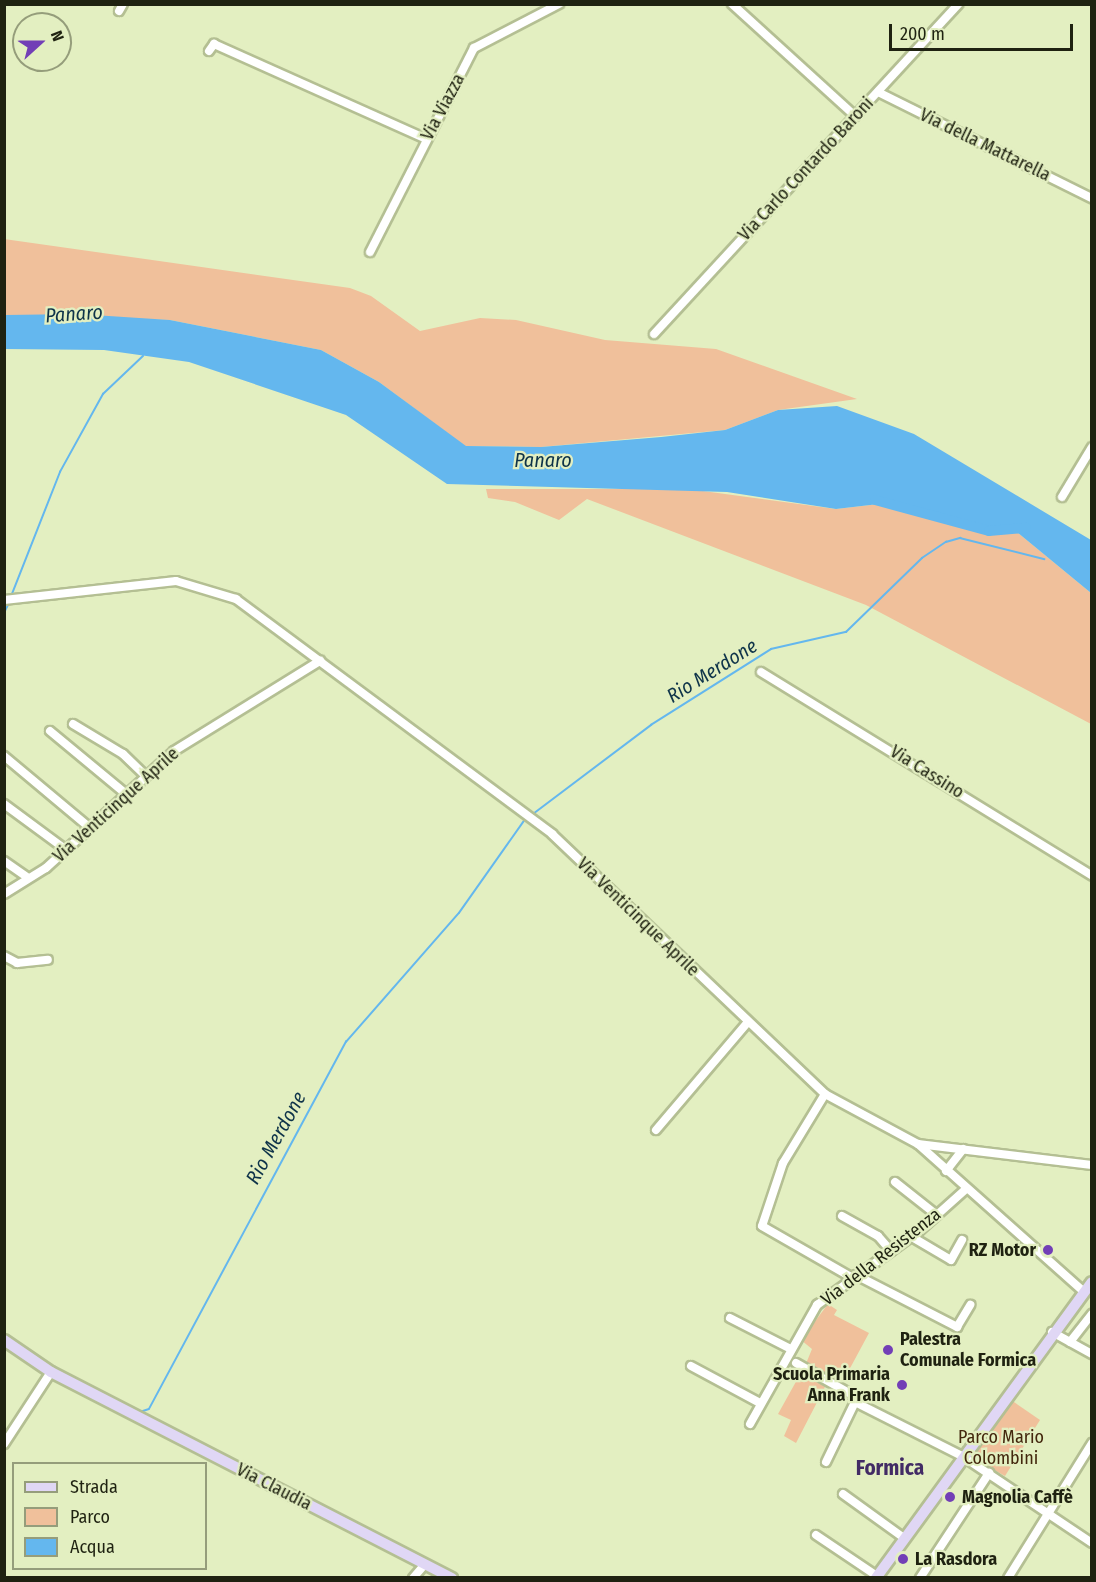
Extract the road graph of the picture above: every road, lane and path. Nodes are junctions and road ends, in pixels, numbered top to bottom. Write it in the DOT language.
graph roads {
  1 [pos="560,4"];
  2 [pos="732,4"];
  3 [pos="959,4"];
  4 [pos="209,51"];
  5 [pos="878,92"];
  6 [pos="855,116"];
  7 [pos="426,139"];
  8 [pos="1092,198"];
  9 [pos="370,252"];
  10 [pos="654,334"];
  11 [pos="1092,447"];
  12 [pos="1062,497"];
  13 [pos="4,600"];
  14 [pos="320,661"];
  15 [pos="761,672"];
  16 [pos="73,724"];
  17 [pos="50,731"];
  18 [pos="4,756"];
  19 [pos="145,776"];
  20 [pos="124,793"];
  21 [pos="4,804"];
  22 [pos="90,828"];
  23 [pos="65,849"];
  24 [pos="4,861"];
  25 [pos="1092,876"];
  26 [pos="27,877"];
  27 [pos="4,894"];
  28 [pos="4,956"];
  29 [pos="48,960"];
  30 [pos="748,1022"];
  31 [pos="825,1094"];
  32 [pos="656,1130"];
  33 [pos="918,1144"];
  34 [pos="963,1149"];
  35 [pos="1092,1166"];
  36 [pos="946,1171"];
  37 [pos="895,1182"];
  38 [pos="966,1189"];
  39 [pos="937,1215"];
  40 [pos="842,1216"];
  41 [pos="912,1237"];
  42 [pos="962,1240"];
  43 [pos="891,1251"];
  44 [pos="854,1276"];
  45 [pos="1089,1287"];
  46 [pos="970,1305"];
  47 [pos="1092,1314"];
  48 [pos="730,1318"];
  49 [pos="1052,1332"];
  50 [pos="4,1340"];
  51 [pos="1070,1342"];
  52 [pos="789,1348"];
  53 [pos="1092,1354"];
  54 [pos="796,1363"];
  55 [pos="691,1366"];
  56 [pos="51,1372"];
  57 [pos="855,1402"];
  58 [pos="760,1403"];
  59 [pos="750,1424"];
  60 [pos="1092,1443"];
  61 [pos="4,1444"];
  62 [pos="962,1456"];
  63 [pos="826,1462"];
  64 [pos="989,1473"];
  65 [pos="843,1494"];
  66 [pos="1048,1515"];
  67 [pos="816,1535"];
  68 [pos="904,1538"];
  69 [pos="1092,1543"];
  70 [pos="425,1564"];
  71 [pos="877,1577"];
  72 [pos="413,1578"];
  73 [pos="452,1578"];
  74 [pos="920,1578"];
  75 [pos="1008,1578"];
  1 -- 7 [label="street, Via Viazza"];
  2 -- 6 [label="street"];
  3 -- 5 [label="street, Via Carlo Contardo Baroni"];
  4 -- 7 [label="street"];
  5 -- 6 [label="street, Via Carlo Contardo Baroni"];
  5 -- 8 [label="street, Via della Mattarella"];
  6 -- 10 [label="street, Via Carlo Contardo Baroni"];
  7 -- 9 [label="street, Via Viazza"];
  11 -- 12 [label="street"];
  13 -- 14 [label="street, Via Venticinque Aprile"];
  14 -- 19 [label="street, Via Venticinque Aprile"];
  14 -- 30 [label="street, Via Venticinque Aprile"];
  15 -- 25 [label="street, Via Cassino"];
  16 -- 19 [label="street"];
  17 -- 20 [label="street"];
  18 -- 22 [label="street"];
  19 -- 20 [label="street, Via Venticinque Aprile"];
  20 -- 22 [label="street, Via Venticinque Aprile"];
  21 -- 23 [label="street"];
  22 -- 23 [label="street, Via Venticinque Aprile"];
  23 -- 26 [label="street, Via Venticinque Aprile"];
  24 -- 26 [label="street"];
  26 -- 27 [label="street, Via Venticinque Aprile"];
  28 -- 29 [label="street"];
  30 -- 31 [label="street, Via Venticinque Aprile"];
  30 -- 32 [label="street"];
  31 -- 33 [label="street, Via Venticinque Aprile"];
  31 -- 44 [label="street"];
  33 -- 34 [label="street, Via Venticinque Aprile"];
  33 -- 36 [label="street"];
  34 -- 35 [label="street, Via Venticinque Aprile"];
  34 -- 36 [label="street"];
  36 -- 38 [label="street"];
  37 -- 39 [label="street"];
  38 -- 39 [label="street, Via della Resistenza"];
  38 -- 45 [label="street"];
  39 -- 41 [label="street, Via della Resistenza"];
  40 -- 43 [label="street"];
  41 -- 42 [label="street"];
  41 -- 43 [label="street, Via della Resistenza"];
  43 -- 44 [label="street, Via della Resistenza"];
  44 -- 46 [label="street"];
  44 -- 52 [label="street, Via della Resistenza"];
  45 -- 49 [label="main road"];
  47 -- 51 [label="street"];
  48 -- 52 [label="street"];
  49 -- 51 [label="street"];
  49 -- 62 [label="main road"];
  50 -- 56 [label="main road, Via Claudia"];
  51 -- 53 [label="street"];
  52 -- 58 [label="street, Via della Resistenza"];
  54 -- 57 [label="street"];
  55 -- 58 [label="street"];
  56 -- 61 [label="street"];
  56 -- 70 [label="main road, Via Claudia"];
  57 -- 62 [label="street"];
  57 -- 63 [label="street"];
  58 -- 59 [label="street, Via della Resistenza"];
  60 -- 66 [label="street"];
  62 -- 64 [label="street"];
  62 -- 68 [label="main road"];
  64 -- 66 [label="street"];
  64 -- 74 [label="street"];
  65 -- 68 [label="street"];
  66 -- 69 [label="street"];
  66 -- 75 [label="street"];
  67 -- 71 [label="street"];
  68 -- 71 [label="main road"];
  70 -- 72 [label="street"];
  70 -- 73 [label="main road, Via Claudia"];
}
